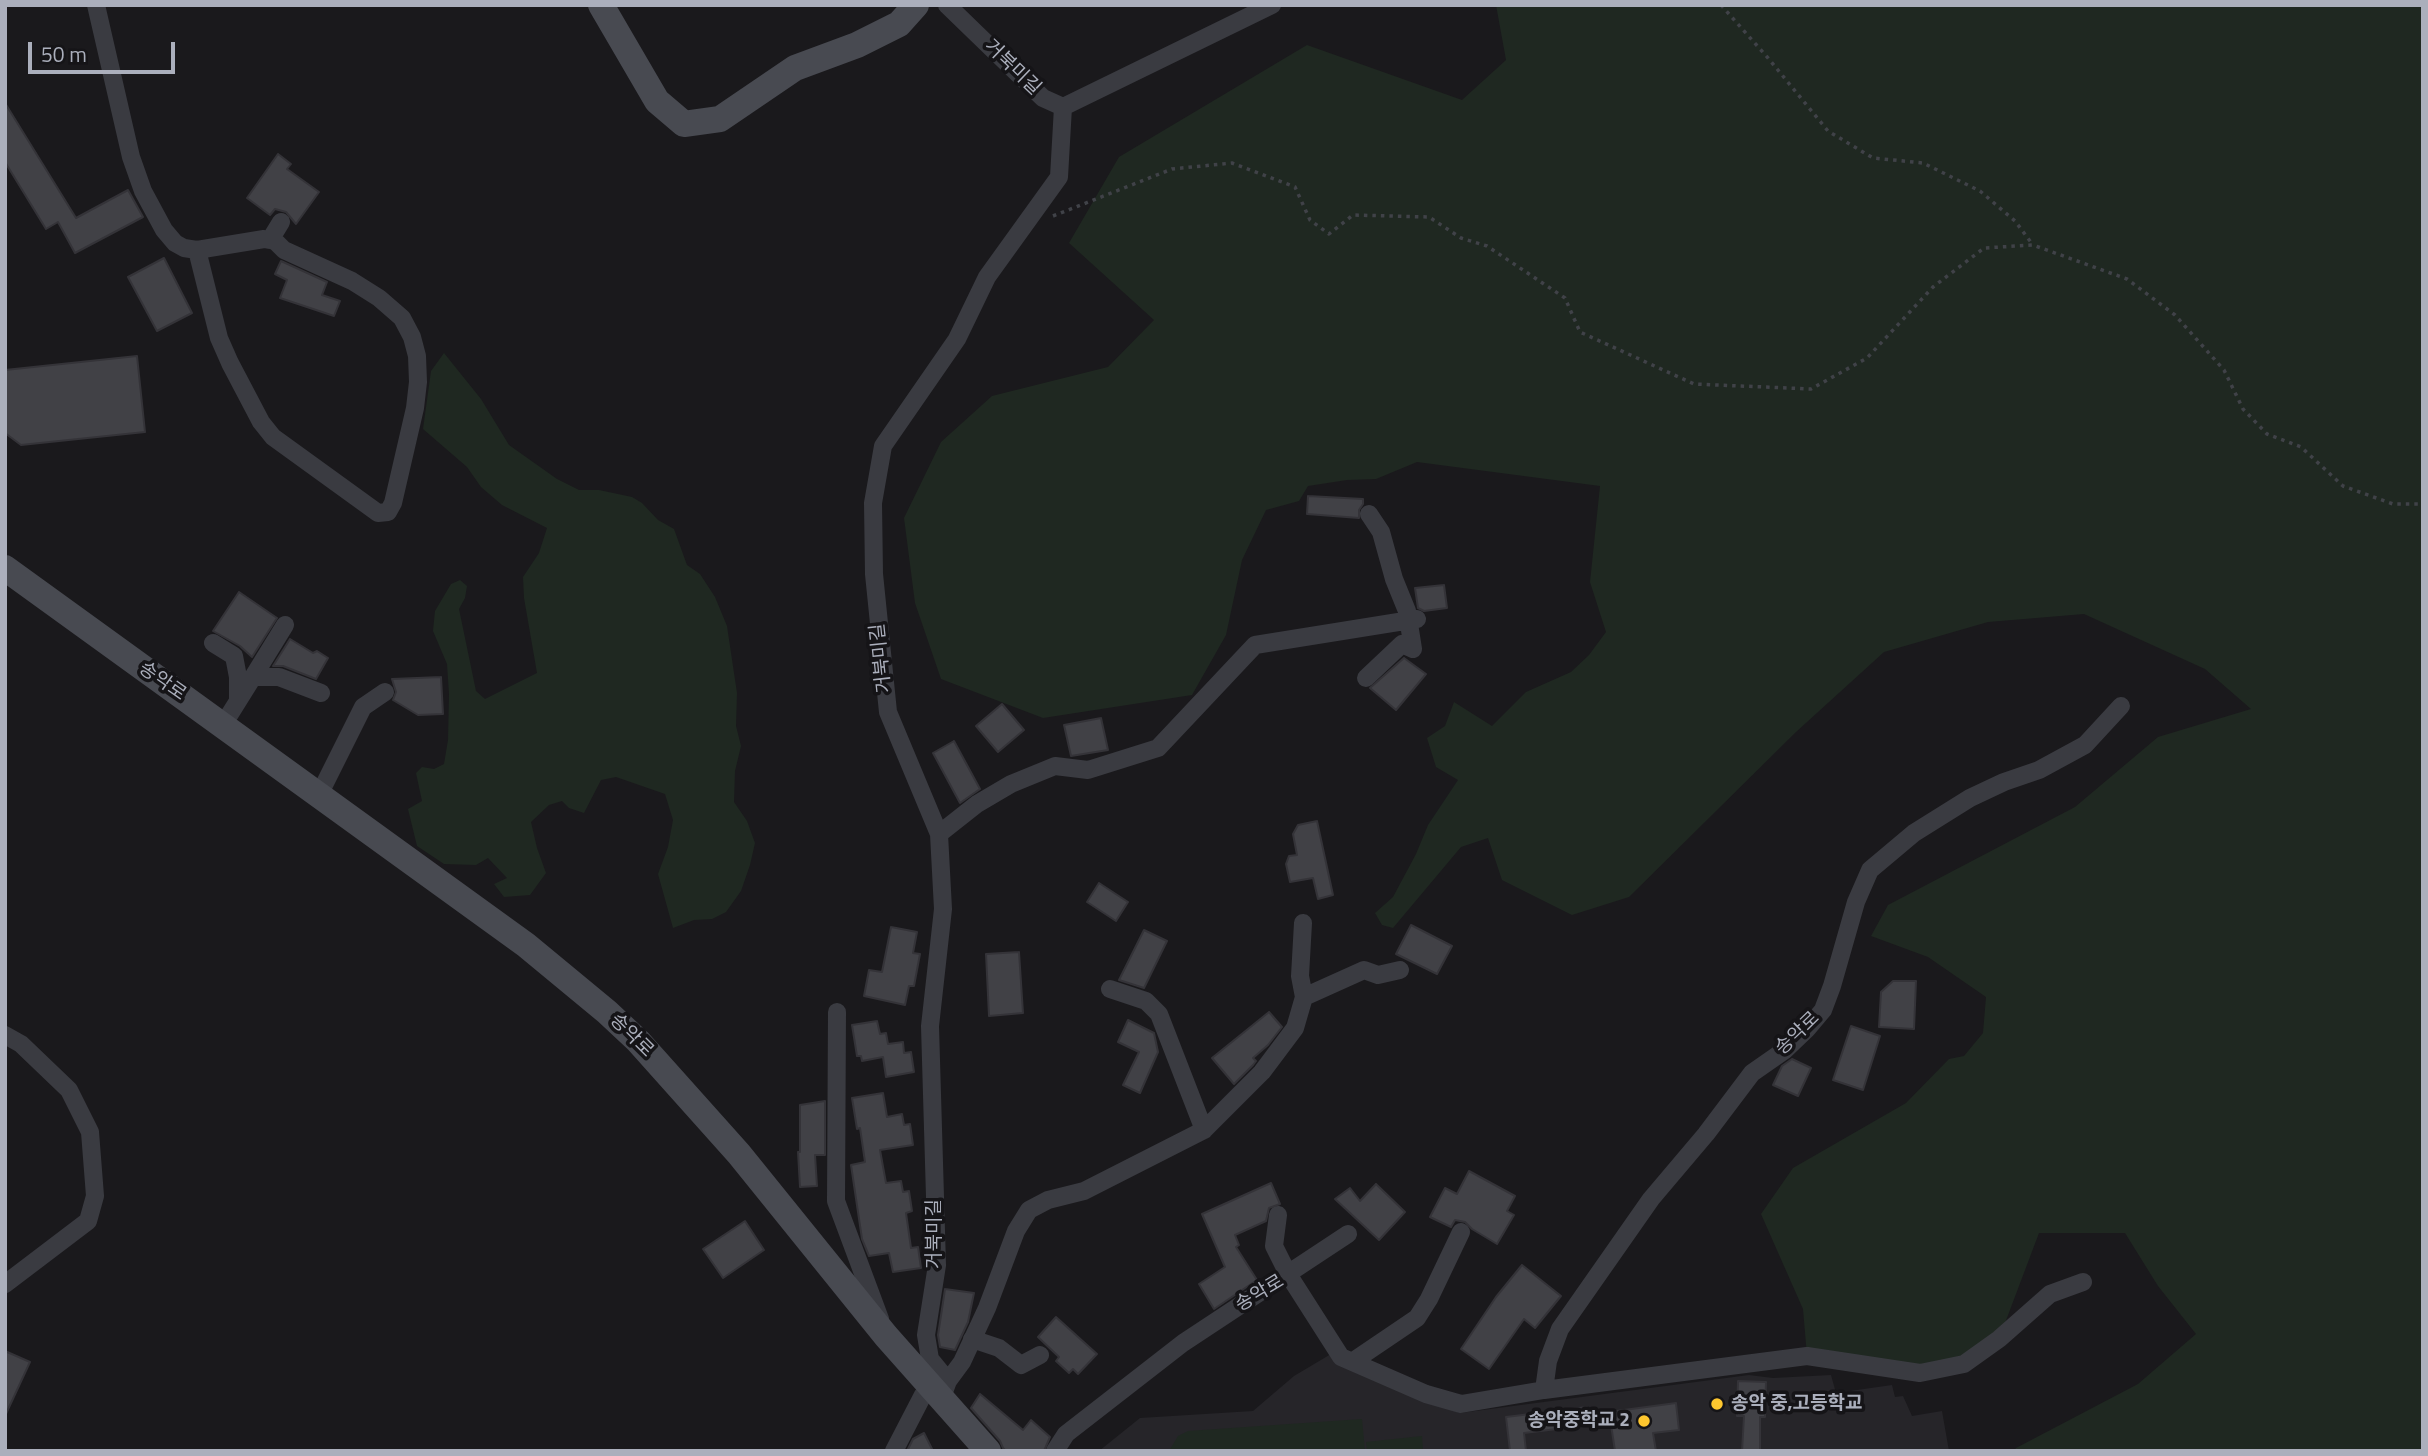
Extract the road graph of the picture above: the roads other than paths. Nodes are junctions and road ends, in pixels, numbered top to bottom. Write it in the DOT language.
graph roads {
  1 [pos="96,5"];
  2 [pos="601,5"];
  3 [pos="916,5"];
  4 [pos="947,5"];
  5 [pos="1272,5"];
  6 [pos="1063,107"];
  7 [pos="281,222"];
  8 [pos="270,240"];
  9 [pos="197,250"];
  10 [pos="1369,514"];
  11 [pos="5,568"];
  12 [pos="5,578"];
  13 [pos="1413,620"];
  14 [pos="285,625"];
  15 [pos="214,643"];
  16 [pos="253,677"];
  17 [pos="1366,678"];
  18 [pos="385,692"];
  19 [pos="321,693"];
  20 [pos="239,700"];
  21 [pos="2121,706"];
  22 [pos="223,725"];
  23 [pos="319,794"];
  24 [pos="939,834"];
  25 [pos="1303,923"];
  26 [pos="1400,970"];
  27 [pos="1110,989"];
  28 [pos="1304,997"];
  29 [pos="837,1012"];
  30 [pos="5,1035"];
  31 [pos="1205,1130"];
  32 [pos="1278,1215"];
  33 [pos="1461,1232"];
  34 [pos="1348,1234"];
  35 [pos="1288,1274"];
  36 [pos="2083,1282"];
  37 [pos="5,1284"];
  38 [pos="886,1336"];
  39 [pos="972,1339"];
  40 [pos="1040,1356"];
  41 [pos="1352,1362"];
  42 [pos="1544,1390"];
  43 [pos="937,1392"];
  44 [pos="894,1451"];
  45 [pos="966,1451"];
  46 [pos="988,1451"];
  47 [pos="1055,1451"];
  1 -- 9 [label="street"];
  2 -- 3 [label="main road"];
  4 -- 6 [label="street, 거북미길"];
  5 -- 6 [label="street"];
  6 -- 24 [label="street, 거북미길"];
  7 -- 8 [label="street"];
  8 -- 9 [label="street"];
  8 -- 9 [label="street"];
  10 -- 13 [label="street"];
  11 -- 22 [label="main road, 송악로"];
  12 -- 43 [label="main road"];
  13 -- 17 [label="street"];
  13 -- 24 [label="street"];
  14 -- 16 [label="street"];
  15 -- 20 [label="street"];
  16 -- 19 [label="street"];
  16 -- 20 [label="street"];
  18 -- 23 [label="street"];
  20 -- 22 [label="street"];
  21 -- 42 [label="street, 송악로"];
  22 -- 23 [label="main road, 송악로"];
  23 -- 38 [label="main road, 송악로"];
  24 -- 43 [label="street, 거북미길"];
  25 -- 28 [label="street"];
  26 -- 28 [label="street"];
  27 -- 31 [label="street"];
  28 -- 31 [label="street"];
  29 -- 38 [label="street, 송악로"];
  30 -- 37 [label="street"];
  31 -- 39 [label="street"];
  32 -- 35 [label="street"];
  33 -- 41 [label="street"];
  34 -- 35 [label="street"];
  35 -- 41 [label="street, 송악로"];
  35 -- 47 [label="street, 송악로"];
  36 -- 42 [label="street, 송악로"];
  38 -- 43 [label="main road, 송악로"];
  39 -- 40 [label="street"];
  39 -- 43 [label="street"];
  41 -- 42 [label="street, 송악로"];
  43 -- 44 [label="street"];
  43 -- 45 [label="main road"];
  43 -- 46 [label="main road, 송악로"];
}
